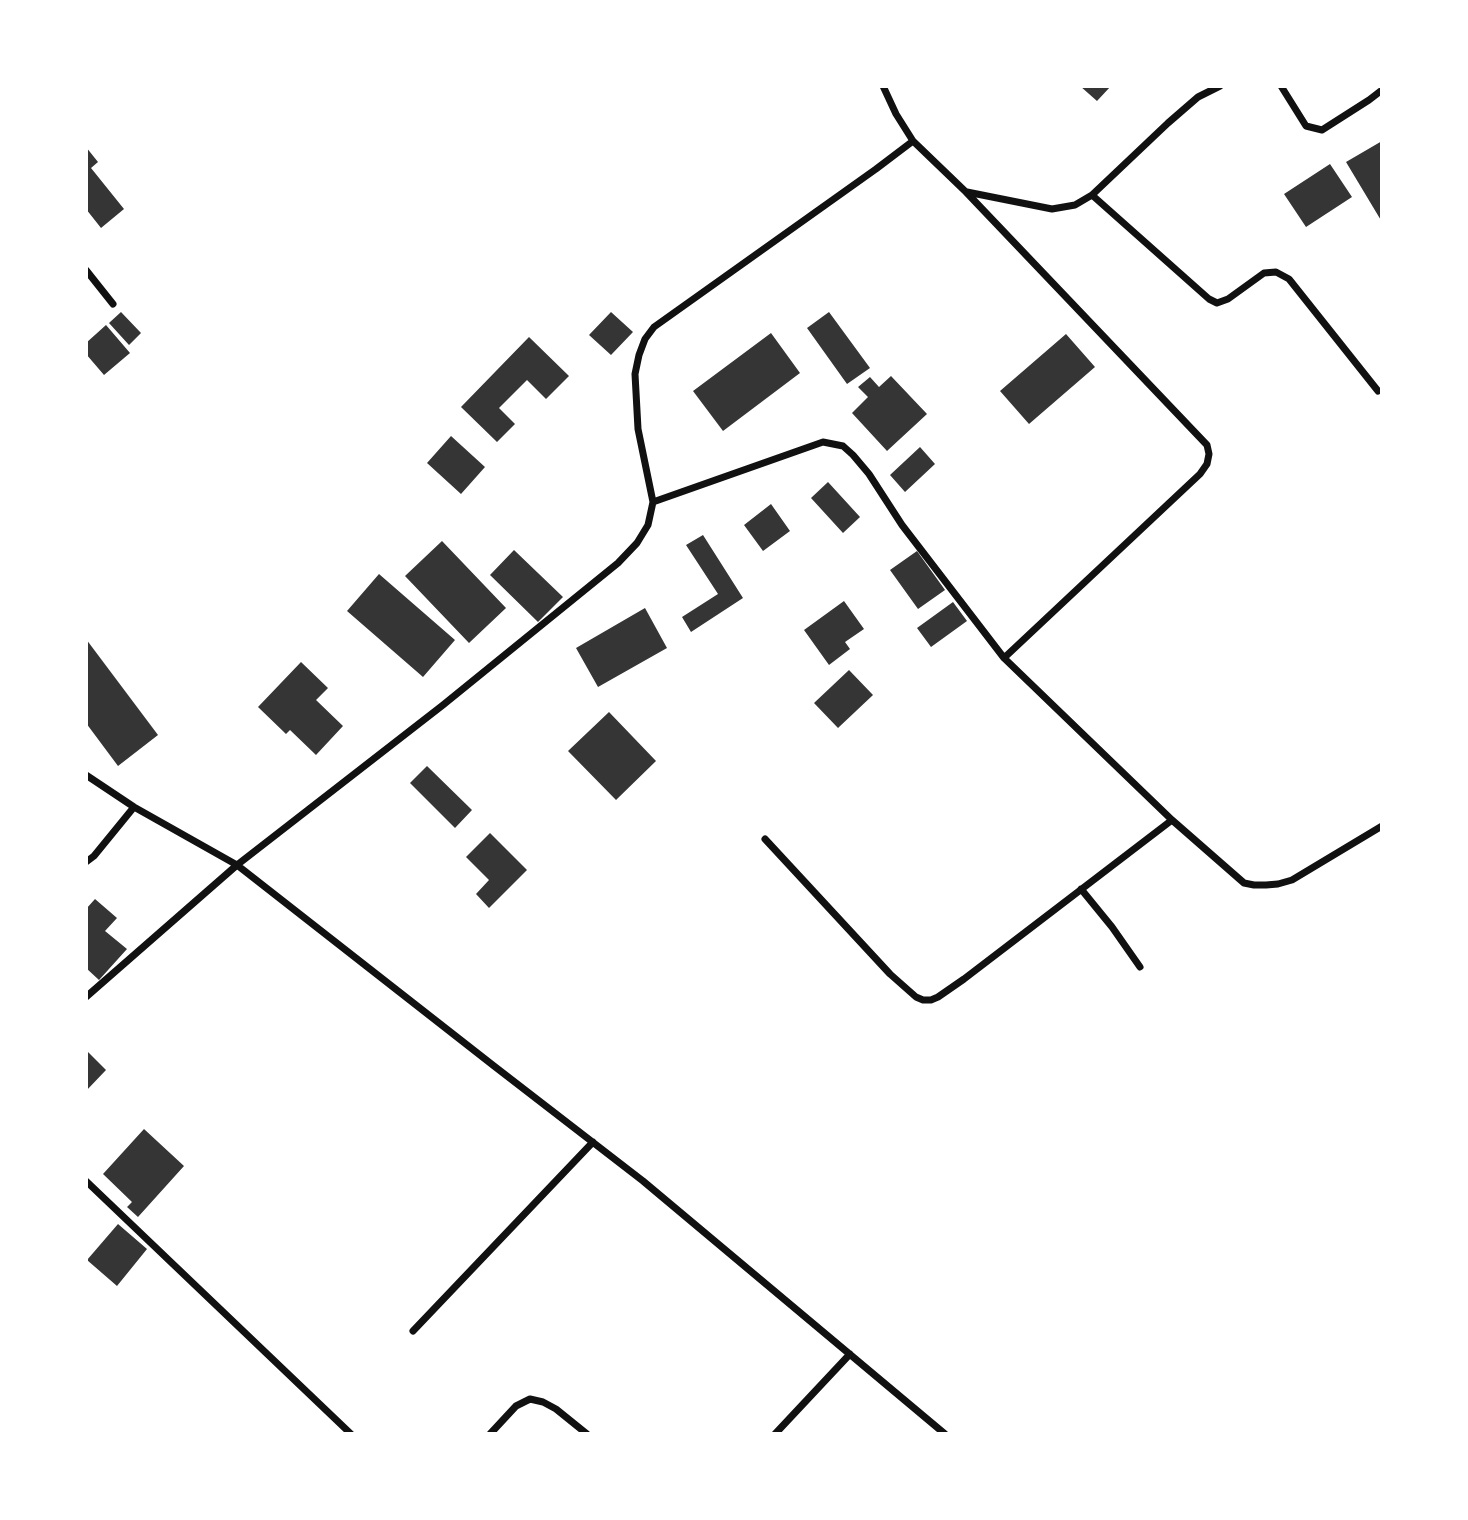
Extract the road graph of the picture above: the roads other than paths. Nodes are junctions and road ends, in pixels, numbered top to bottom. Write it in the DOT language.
graph roads {
  1 [pos="883,86"];
  2 [pos="1220,86"];
  3 [pos="1281,86"];
  4 [pos="1382,90"];
  5 [pos="913,141"];
  6 [pos="966,192"];
  7 [pos="1092,195"];
  8 [pos="86,270"];
  9 [pos="113,304"];
  10 [pos="1378,391"];
  11 [pos="653,502"];
  12 [pos="1004,658"];
  13 [pos="86,775"];
  14 [pos="134,807"];
  15 [pos="1172,820"];
  16 [pos="1382,826"];
  17 [pos="765,839"];
  18 [pos="86,862"];
  19 [pos="237,866"];
  20 [pos="1081,889"];
  21 [pos="1140,967"];
  22 [pos="86,997"];
  23 [pos="593,1142"];
  24 [pos="86,1181"];
  25 [pos="413,1331"];
  26 [pos="850,1354"];
  27 [pos="351,1434"];
  28 [pos="490,1434"];
  29 [pos="587,1434"];
  30 [pos="775,1434"];
  31 [pos="945,1434"];
  1 -- 5 [label="street"];
  2 -- 7 [label="street"];
  3 -- 4 [label="street"];
  5 -- 6 [label="street"];
  5 -- 11 [label="street"];
  6 -- 7 [label="street"];
  6 -- 12 [label="street"];
  7 -- 10 [label="street"];
  8 -- 9 [label="street"];
  11 -- 12 [label="street"];
  11 -- 19 [label="street"];
  12 -- 15 [label="street"];
  13 -- 14 [label="street"];
  14 -- 18 [label="street"];
  14 -- 19 [label="street"];
  15 -- 16 [label="street"];
  15 -- 20 [label="street"];
  17 -- 20 [label="street"];
  19 -- 22 [label="street"];
  19 -- 23 [label="street"];
  20 -- 21 [label="street"];
  23 -- 25 [label="street"];
  23 -- 26 [label="street"];
  24 -- 27 [label="street"];
  26 -- 30 [label="street"];
  26 -- 31 [label="street"];
  28 -- 29 [label="street"];
}
